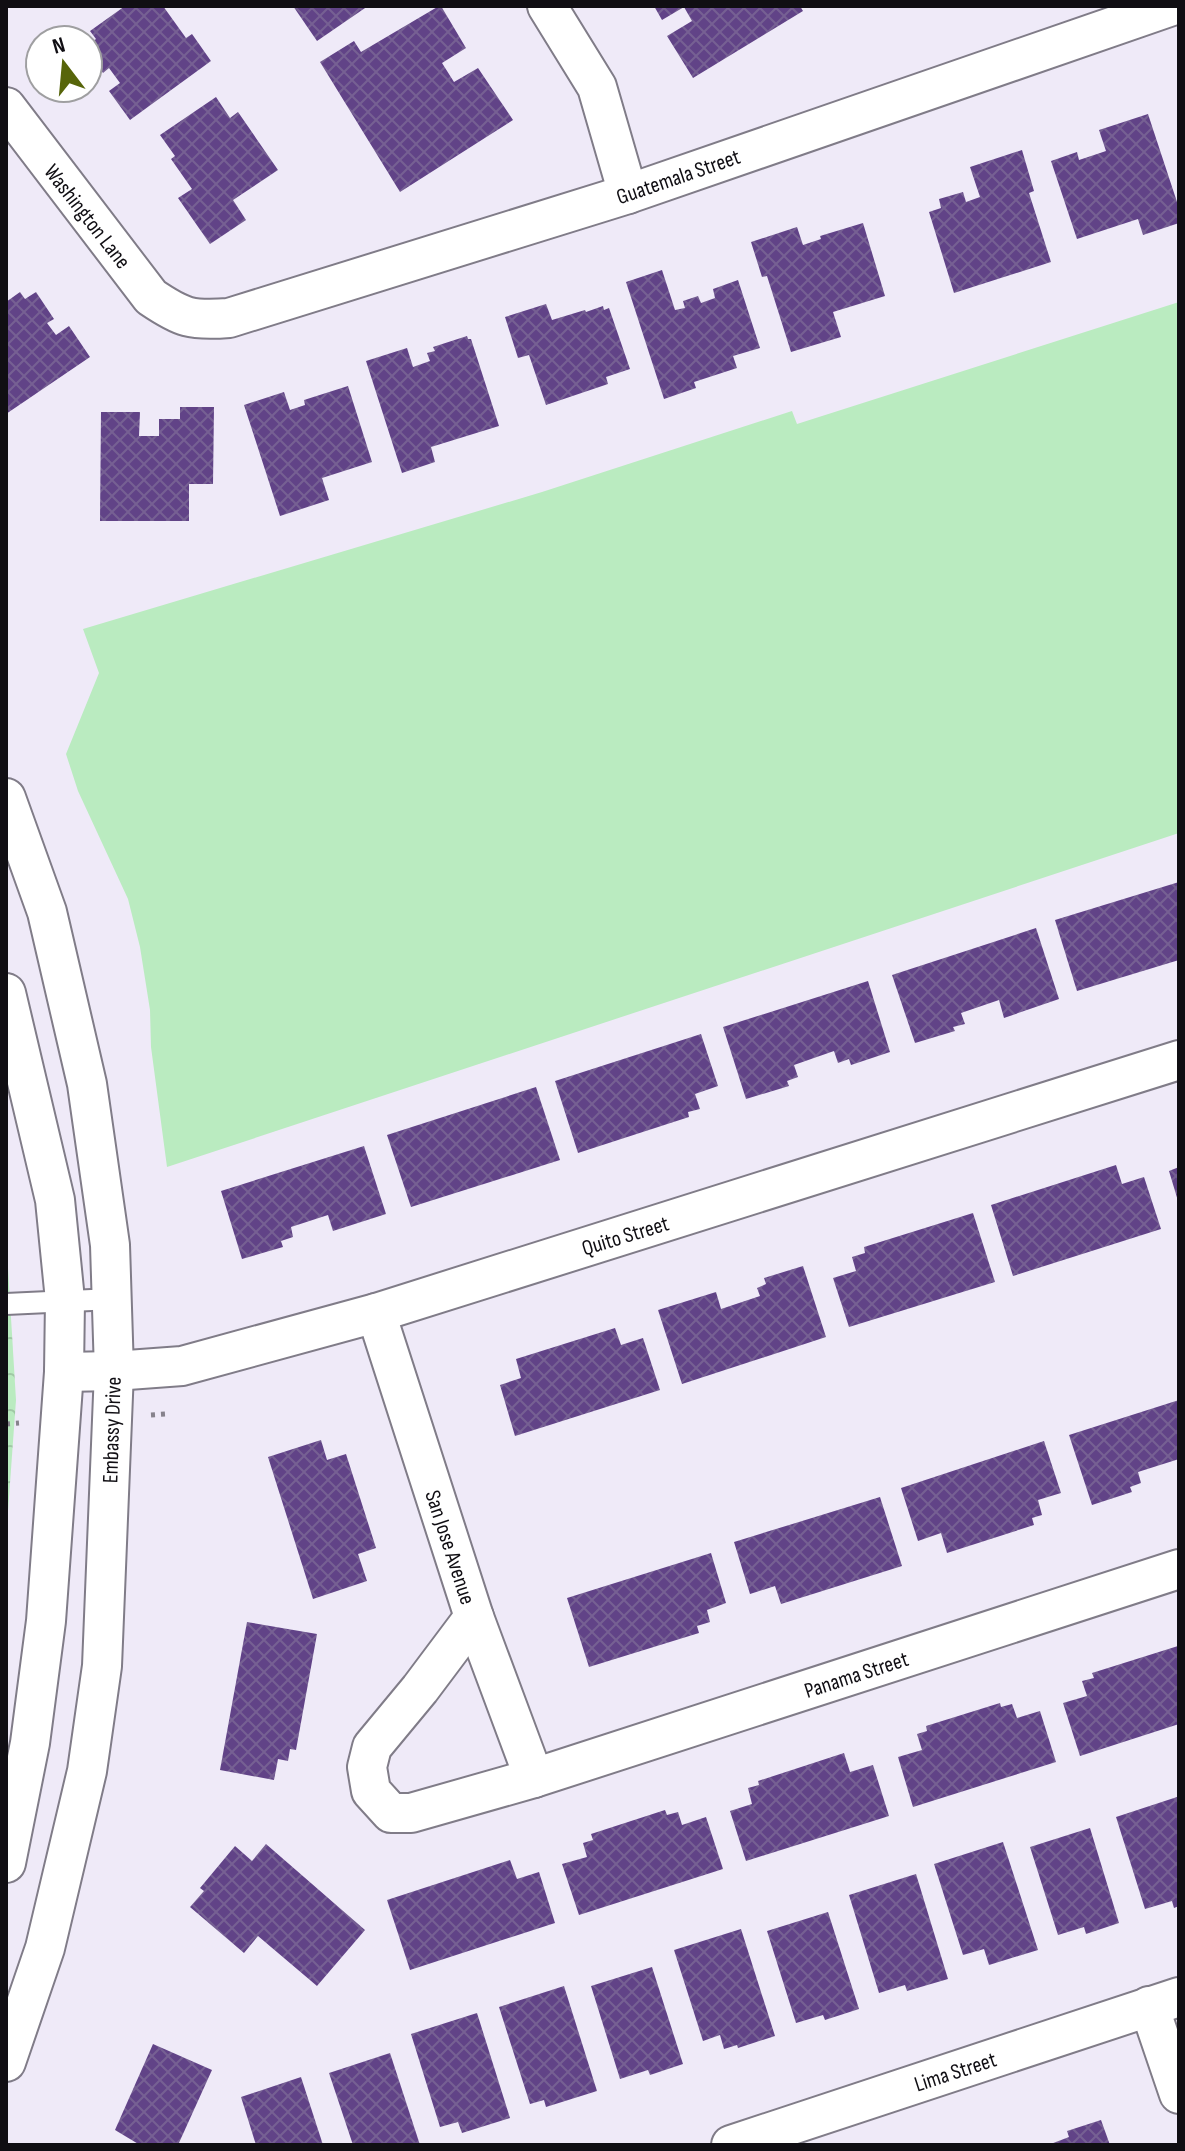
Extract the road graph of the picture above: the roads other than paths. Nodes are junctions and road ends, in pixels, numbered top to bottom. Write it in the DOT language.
graph roads {
  1 [pos="547,6"];
  2 [pos="1172,6"];
  3 [pos="6,107"];
  4 [pos="628,194"];
  5 [pos="178,316"];
  6 [pos="6,798"];
  7 [pos="6,993"];
  8 [pos="1179,1060"];
  9 [pos="113,1299"];
  10 [pos="65,1300"];
  11 [pos="6,1304"];
  12 [pos="376,1313"];
  13 [pos="114,1371"];
  14 [pos="64,1372"];
  15 [pos="1179,1569"];
  16 [pos="474,1617"];
  17 [pos="534,1778"];
  18 [pos="6,1863"];
  19 [pos="1164,2002"];
  20 [pos="6,2062"];
  21 [pos="1179,2094"];
  22 [pos="731,2145"];
  1 -- 4 [label="street"];
  2 -- 4 [label="street, Guatemala Street"];
  3 -- 5 [label="street, Washington Lane"];
  4 -- 5 [label="street, Guatemala Street"];
  6 -- 9 [label="street, Embassy Drive"];
  7 -- 10 [label="street"];
  8 -- 12 [label="street, Quito Street"];
  9 -- 10 [label="lane"];
  9 -- 13 [label="street, Embassy Drive"];
  10 -- 11 [label="lane"];
  10 -- 14 [label="street"];
  12 -- 13 [label="street, Quito Street"];
  12 -- 16 [label="street, San Jose Avenue"];
  13 -- 14 [label="street, Quito Street"];
  13 -- 20 [label="street, Embassy Drive"];
  14 -- 18 [label="street"];
  15 -- 17 [label="street, Panama Street"];
  16 -- 17 [label="street, San Jose Avenue"];
  16 -- 17 [label="street, Panama Street"];
  19 -- 21 [label="street"];
  19 -- 22 [label="street, Lima Street"];
}
